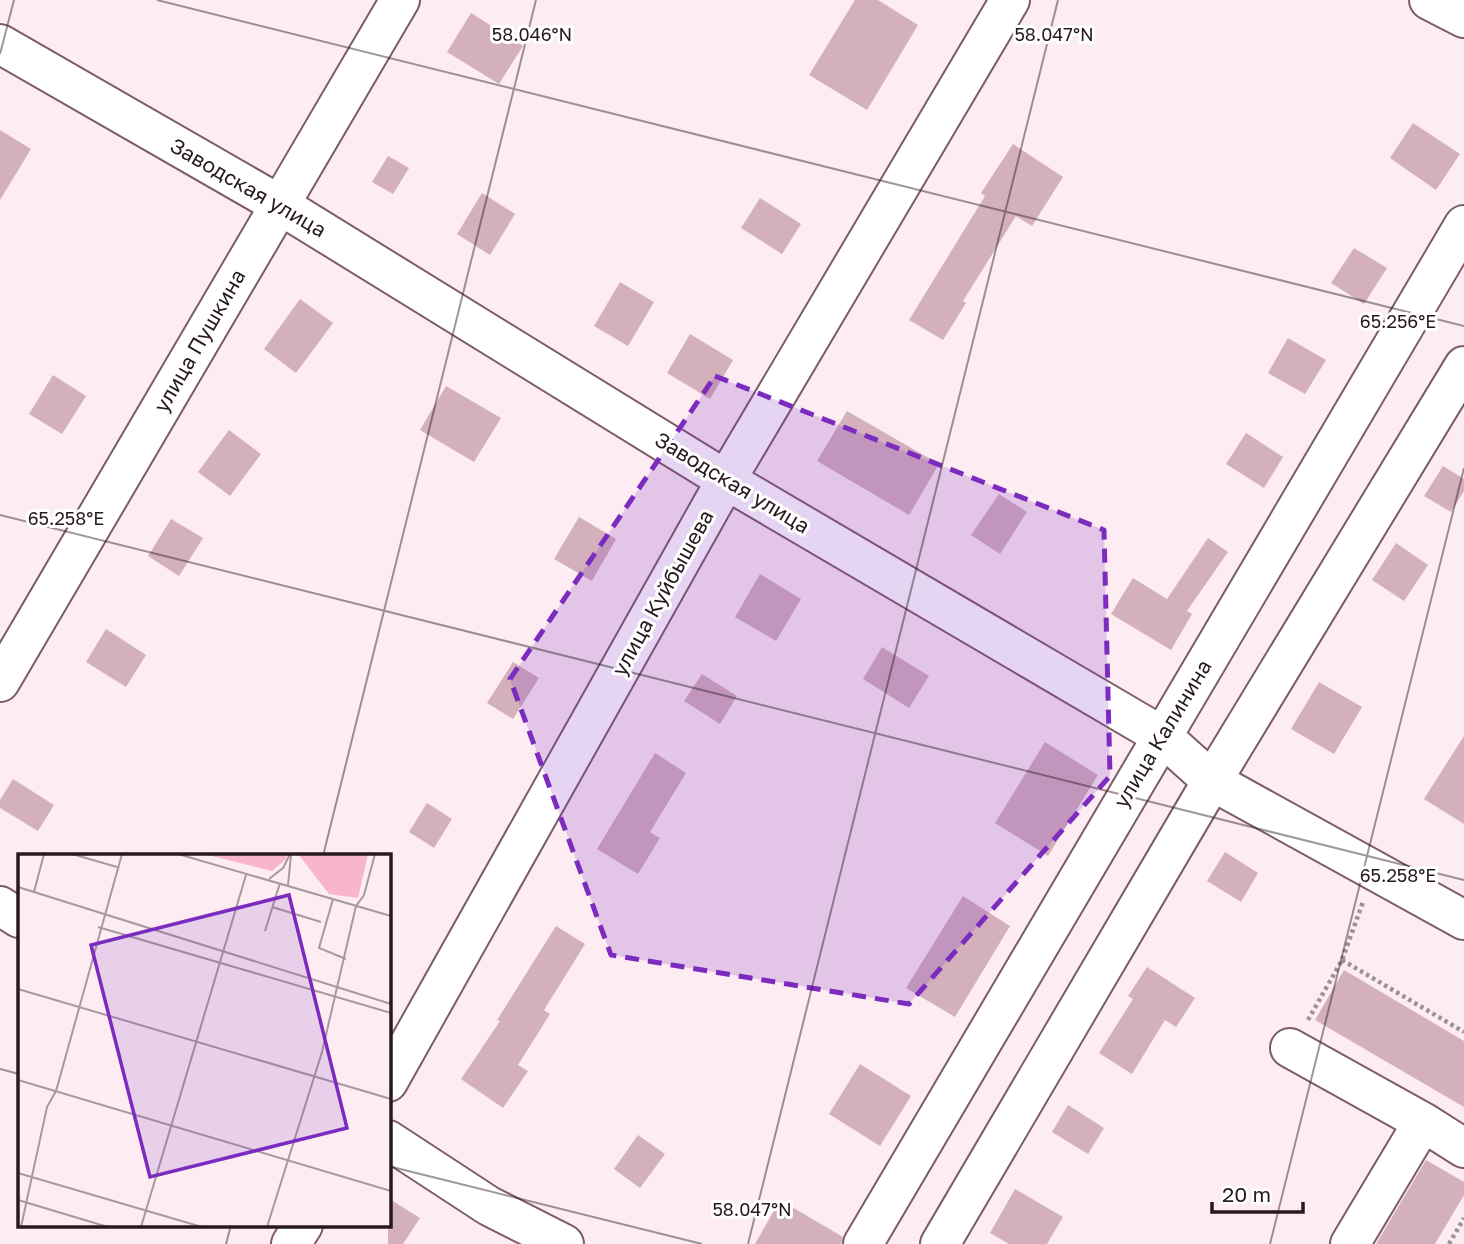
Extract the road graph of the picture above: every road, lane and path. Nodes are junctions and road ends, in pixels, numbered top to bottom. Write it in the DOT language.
graph roads {
  1 [pos="400,0"];
  2 [pos="1010,0"];
  3 [pos="1429,0"];
  4 [pos="1464,18"];
  5 [pos="0,44"];
  6 [pos="280,205"];
  7 [pos="1464,225"];
  8 [pos="1464,366"];
  9 [pos="726,480"];
  10 [pos="0,682"];
  11 [pos="1162,736"];
  12 [pos="1213,781"];
  13 [pos="1353,859"];
  14 [pos="0,906"];
  15 [pos="18,917"];
  16 [pos="1464,920"];
  17 [pos="1342,960"];
  18 [pos="1312,1013"];
  19 [pos="1464,1032"];
  20 [pos="1290,1048"];
  21 [pos="390,1078"];
  22 [pos="1423,1122"];
  23 [pos="390,1141"];
  24 [pos="1464,1148"];
  25 [pos="1464,1218"];
  26 [pos="302,1226"];
  27 [pos="291,1244"];
  28 [pos="564,1244"];
  29 [pos="863,1244"];
  30 [pos="940,1244"];
  31 [pos="1350,1244"];
  32 [pos="1449,1244"];
  1 -- 6 [label="street, улица Пушкина"];
  2 -- 9 [label="street, улица Куйбышева"];
  3 -- 4 [label="street"];
  5 -- 6 [label="street, Заводская улица"];
  6 -- 9 [label="street, Заводская улица"];
  6 -- 10 [label="street, улица Пушкина"];
  7 -- 11 [label="street, улица Калинина"];
  8 -- 12 [label="street"];
  9 -- 11 [label="street, Заводская улица"];
  9 -- 21 [label="street, улица Куйбышева"];
  11 -- 12 [label="street, Заводская улица"];
  11 -- 29 [label="street, улица Калинина"];
  12 -- 13 [label="street, Заводская улица"];
  12 -- 30 [label="street"];
  13 -- 16 [label="street, Заводская улица"];
  13 -- 17 [label="path"];
  14 -- 15 [label="street"];
  17 -- 18 [label="path"];
  17 -- 19 [label="path"];
  20 -- 22 [label="street"];
  22 -- 24 [label="street"];
  22 -- 31 [label="street"];
  23 -- 28 [label="street"];
  25 -- 32 [label="path"];
  26 -- 27 [label="street"];
}
